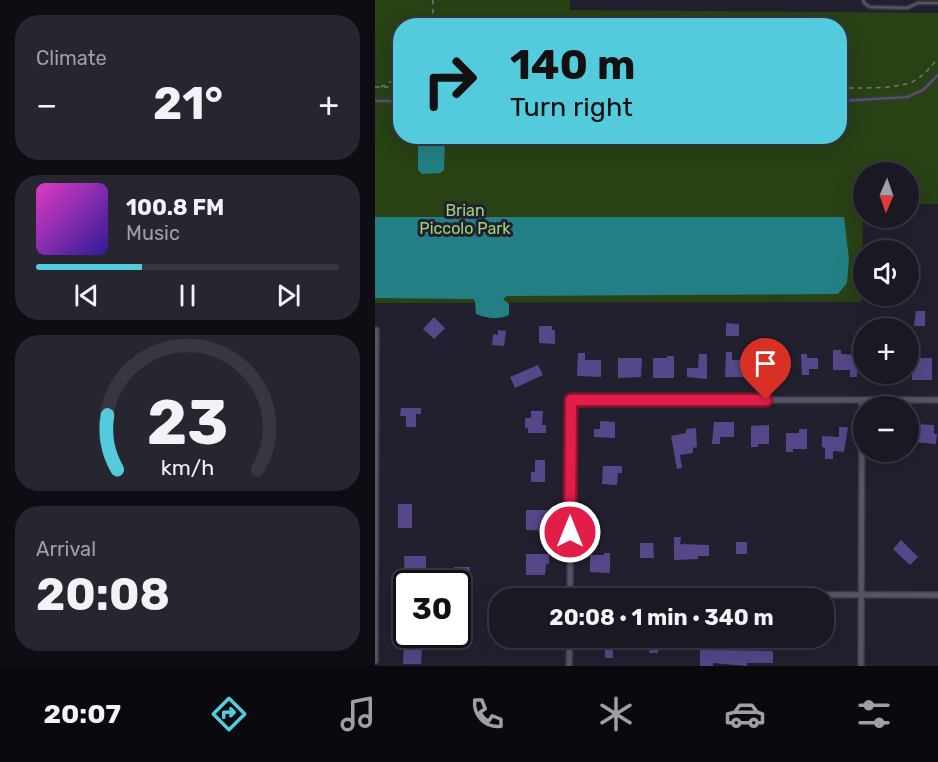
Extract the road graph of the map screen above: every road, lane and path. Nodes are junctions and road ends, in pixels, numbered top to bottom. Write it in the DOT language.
graph roads {
  1 [pos="433,0"];
  2 [pos="863,0"];
  3 [pos="938,3"];
  4 [pos="433,18"];
  5 [pos="938,59"];
  6 [pos="938,75"];
  7 [pos="393,80"];
  8 [pos="375,87"];
  9 [pos="380,87"];
  10 [pos="393,87"];
  11 [pos="847,88"];
  12 [pos="375,101"];
  13 [pos="393,101"];
  14 [pos="847,101"];
  15 [pos="376,330"];
  16 [pos="853,400"];
  17 [pos="919,400"];
  18 [pos="938,400"];
  19 [pos="862,462"];
  20 [pos="570,588"];
  21 [pos="834,595"];
  22 [pos="861,595"];
  23 [pos="938,595"];
  24 [pos="570,648"];
  25 [pos="375,661"];
  26 [pos="569,666"];
  27 [pos="861,666"];
  1 -- 4 [label="path"];
  2 -- 3 [label="lane"];
  5 -- 11 [label="path"];
  6 -- 14 [label="lane"];
  7 -- 9 [label="path"];
  8 -- 9 [label="path"];
  9 -- 10 [label="path"];
  12 -- 13 [label="lane"];
  15 -- 25 [label="street"];
  16 -- 20 [label="street"];
  17 -- 18 [label="street"];
  19 -- 22 [label="street"];
  21 -- 22 [label="street"];
  22 -- 23 [label="street"];
  22 -- 27 [label="street"];
  24 -- 26 [label="street"];
}
